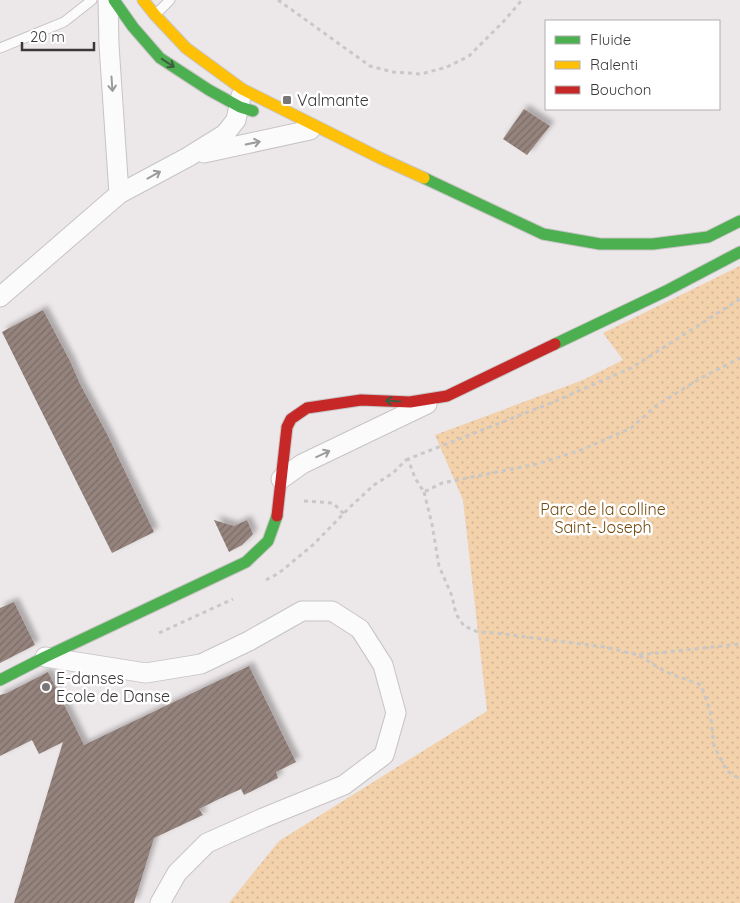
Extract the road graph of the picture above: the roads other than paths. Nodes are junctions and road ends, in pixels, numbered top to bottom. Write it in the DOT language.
graph roads {
  1 [pos="92,0"];
  2 [pos="108,0"];
  3 [pos="114,0"];
  4 [pos="143,0"];
  5 [pos="170,0"];
  6 [pos="155,15"];
  7 [pos="133,27"];
  8 [pos="174,36"];
  9 [pos="109,44"];
  10 [pos="0,48"];
  11 [pos="241,98"];
  12 [pos="310,130"];
  13 [pos="339,138"];
  14 [pos="188,157"];
  15 [pos="119,194"];
  16 [pos="740,222"];
  17 [pos="740,252"];
  18 [pos="0,297"];
  19 [pos="441,397"];
  20 [pos="281,479"];
  21 [pos="45,657"];
  22 [pos="0,680"];
  23 [pos="160,903"];
  1 -- 10 [label="lane"];
  2 -- 9 [label="street"];
  3 -- 7 [label="street"];
  4 -- 6 [label="street"];
  5 -- 6 [label="lane"];
  6 -- 8 [label="street"];
  7 -- 8 [label="street"];
  7 -- 9 [label="street"];
  7 -- 11 [label="street, one-way"];
  8 -- 11 [label="street"];
  9 -- 15 [label="street, one-way"];
  11 -- 12 [label="street"];
  11 -- 13 [label="street"];
  11 -- 14 [label="street"];
  12 -- 13 [label="street"];
  14 -- 12 [label="street, one-way"];
  13 -- 16 [label="street"];
  15 -- 14 [label="street, one-way"];
  15 -- 18 [label="street"];
  17 -- 19 [label="street"];
  20 -- 19 [label="street, one-way"];
  19 -- 20 [label="street, one-way"];
  20 -- 21 [label="street"];
  21 -- 22 [label="street"];
  21 -- 23 [label="street"];
}
